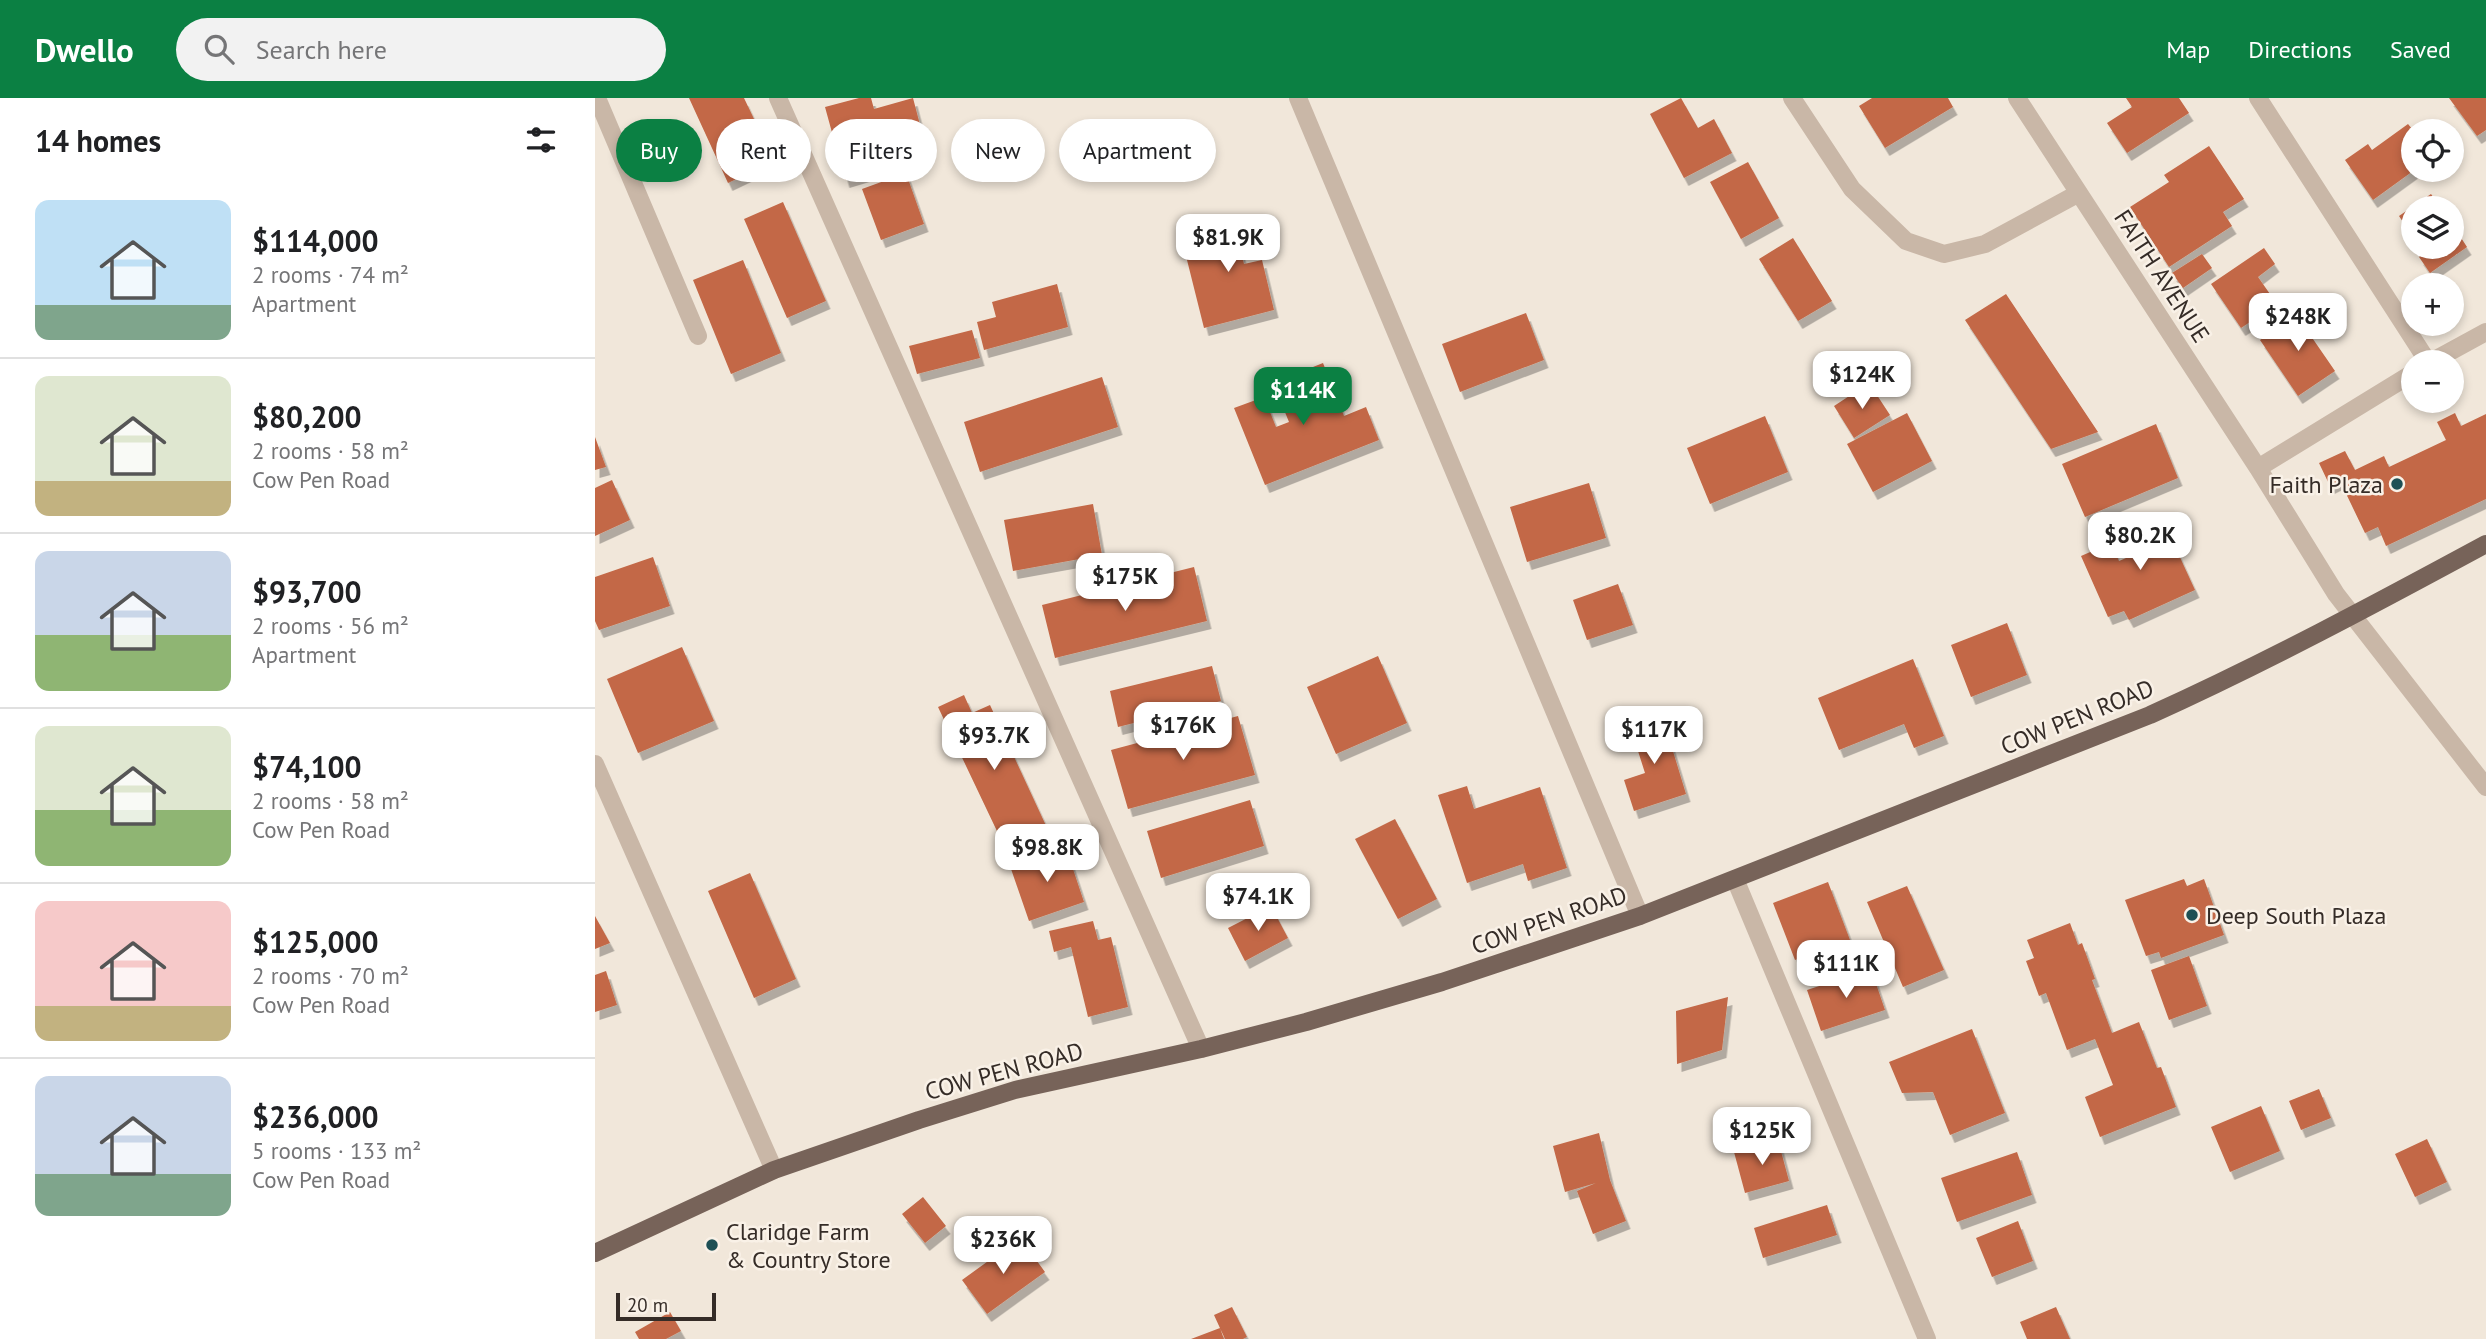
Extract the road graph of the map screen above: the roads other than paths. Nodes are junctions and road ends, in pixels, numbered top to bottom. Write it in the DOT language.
graph roads {
  1 [pos="597,98"];
  2 [pos="778,98"];
  3 [pos="1298,98"];
  4 [pos="1792,98"];
  5 [pos="2017,98"];
  6 [pos="2258,98"];
  7 [pos="2079,193"];
  8 [pos="2486,332"];
  9 [pos="698,336"];
  10 [pos="2421,350"];
  11 [pos="2452,350"];
  12 [pos="2401,380"];
  13 [pos="2258,468"];
  14 [pos="2486,544"];
  15 [pos="2354,616"];
  16 [pos="595,764"];
  17 [pos="2486,787"];
  18 [pos="1735,879"];
  19 [pos="1640,916"];
  20 [pos="1201,1049"];
  21 [pos="774,1170"];
  22 [pos="595,1253"];
  23 [pos="1927,1339"];
  1 -- 9 [label="street"];
  2 -- 20 [label="street"];
  3 -- 19 [label="street"];
  4 -- 7 [label="street"];
  5 -- 7 [label="street, FAITH AVENUE"];
  6 -- 10 [label="street"];
  7 -- 13 [label="street, FAITH AVENUE"];
  8 -- 11 [label="street"];
  12 -- 13 [label="street"];
  13 -- 15 [label="street, FAITH AVENUE"];
  14 -- 15 [label="main road, COW PEN ROAD"];
  15 -- 17 [label="street, FAITH AVENUE"];
  15 -- 18 [label="main road, COW PEN ROAD"];
  16 -- 21 [label="street"];
  18 -- 19 [label="main road, COW PEN ROAD"];
  18 -- 23 [label="street"];
  19 -- 20 [label="main road, COW PEN ROAD"];
  20 -- 21 [label="main road, COW PEN ROAD"];
  21 -- 22 [label="main road, COW PEN ROAD"];
}
